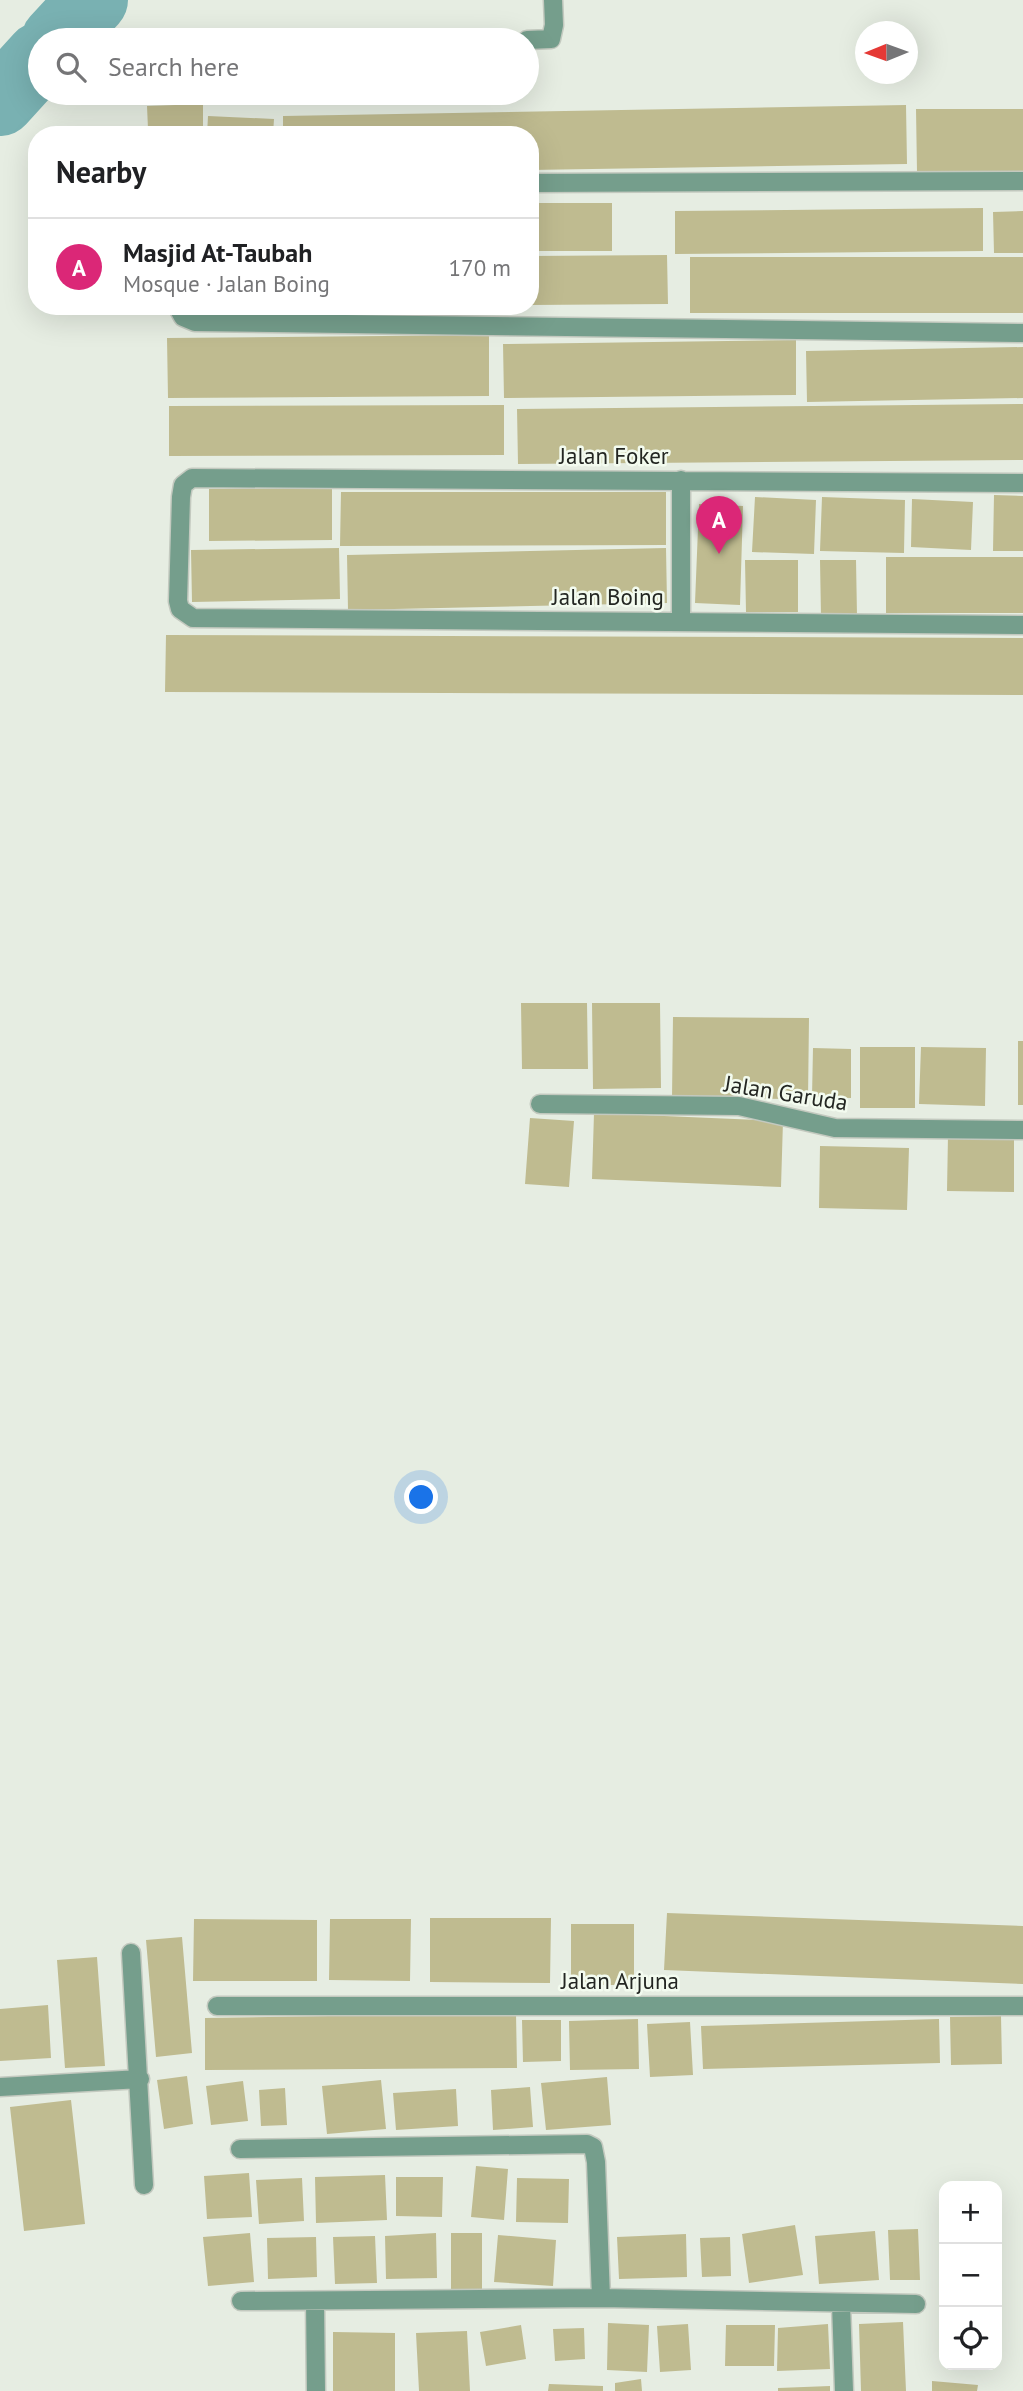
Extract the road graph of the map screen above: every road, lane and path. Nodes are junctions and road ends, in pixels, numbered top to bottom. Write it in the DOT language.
graph roads {
  1 [pos="553,0"];
  2 [pos="539,40"];
  3 [pos="1023,181"];
  4 [pos="539,183"];
  5 [pos="182,315"];
  6 [pos="1023,333"];
  7 [pos="681,481"];
  8 [pos="1023,483"];
  9 [pos="193,618"];
  10 [pos="681,622"];
  11 [pos="1023,625"];
  12 [pos="540,1104"];
  13 [pos="1023,1130"];
  14 [pos="131,1954"];
  15 [pos="217,2006"];
  16 [pos="1023,2006"];
  17 [pos="140,2079"];
  18 [pos="0,2087"];
  19 [pos="240,2148"];
  20 [pos="145,2185"];
  21 [pos="601,2298"];
  22 [pos="241,2301"];
  23 [pos="315,2301"];
  24 [pos="841,2304"];
  25 [pos="916,2304"];
  26 [pos="316,2391"];
  27 [pos="844,2391"];
  1 -- 2 [label="street"];
  3 -- 4 [label="street"];
  5 -- 6 [label="street"];
  7 -- 8 [label="street, Jalan Foker"];
  7 -- 9 [label="street, Jalan Foker"];
  7 -- 10 [label="street"];
  9 -- 10 [label="street, Jalan Boing"];
  10 -- 11 [label="street, Jalan Boing"];
  12 -- 13 [label="street, Jalan Garuda"];
  14 -- 17 [label="street"];
  15 -- 16 [label="street, Jalan Arjuna"];
  17 -- 18 [label="street"];
  17 -- 20 [label="street"];
  19 -- 21 [label="street"];
  21 -- 23 [label="street"];
  21 -- 24 [label="street"];
  22 -- 23 [label="street"];
  23 -- 26 [label="street"];
  24 -- 25 [label="street"];
  24 -- 27 [label="street"];
}
